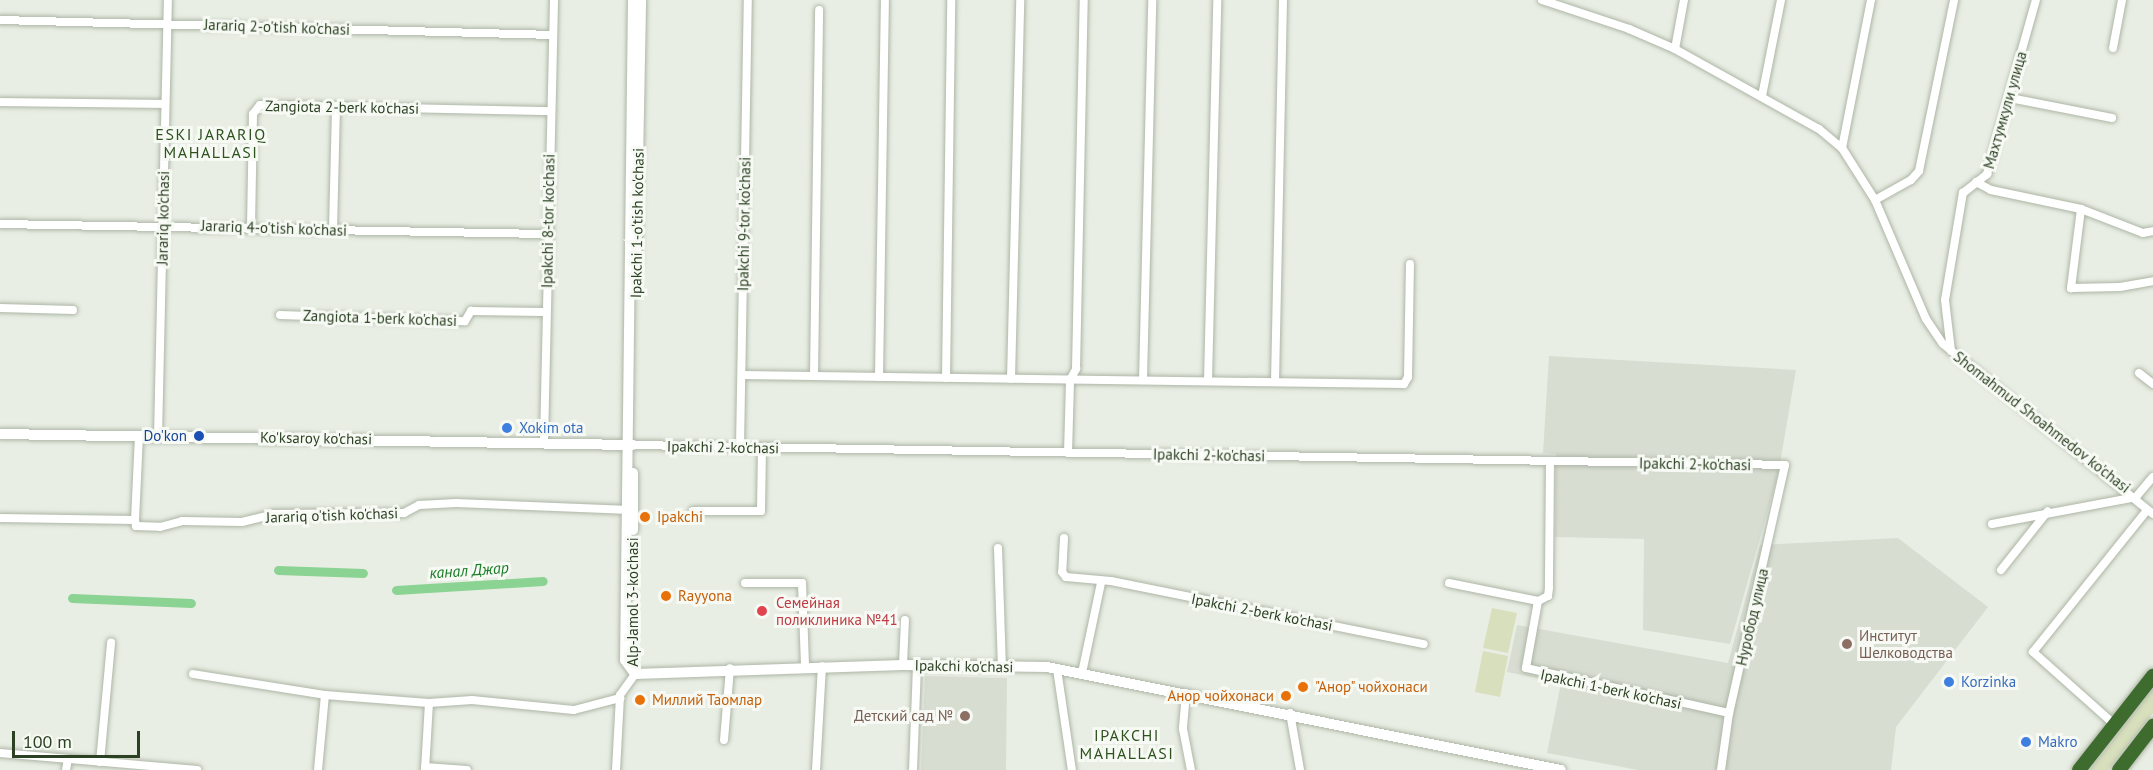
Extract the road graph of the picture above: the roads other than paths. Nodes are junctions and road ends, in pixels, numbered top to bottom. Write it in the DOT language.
graph roads {
  1 [pos="168,0"];
  2 [pos="554,0"];
  3 [pos="633,0"];
  4 [pos="641,0"];
  5 [pos="748,0"];
  6 [pos="885,0"];
  7 [pos="951,0"];
  8 [pos="1020,0"];
  9 [pos="1084,0"];
  10 [pos="1152,0"];
  11 [pos="1217,0"];
  12 [pos="1283,0"];
  13 [pos="1542,0"];
  14 [pos="1684,0"];
  15 [pos="1780,0"];
  16 [pos="1871,0"];
  17 [pos="1954,0"];
  18 [pos="2036,0"];
  19 [pos="2122,0"];
  20 [pos="819,10"];
  21 [pos="0,20"];
  22 [pos="168,24"];
  23 [pos="553,34"];
  24 [pos="2113,48"];
  25 [pos="1675,49"];
  26 [pos="1762,96"];
  27 [pos="2010,99"];
  28 [pos="0,102"];
  29 [pos="165,104"];
  30 [pos="336,106"];
  31 [pos="550,111"];
  32 [pos="2112,118"];
  33 [pos="1842,148"];
  34 [pos="1977,182"];
  35 [pos="1875,200"];
  36 [pos="2081,209"];
  37 [pos="0,224"];
  38 [pos="162,225"];
  39 [pos="251,228"];
  40 [pos="333,230"];
  41 [pos="2153,231"];
  42 [pos="548,234"];
  43 [pos="1410,264"];
  44 [pos="2153,281"];
  45 [pos="0,308"];
  46 [pos="73,310"];
  47 [pos="545,312"];
  48 [pos="280,315"];
  49 [pos="1951,351"];
  50 [pos="2139,374"];
  51 [pos="742,375"];
  52 [pos="814,376"];
  53 [pos="879,377"];
  54 [pos="946,378"];
  55 [pos="1011,379"];
  56 [pos="1070,380"];
  57 [pos="1143,380"];
  58 [pos="1208,381"];
  59 [pos="1275,382"];
  60 [pos="2153,384"];
  61 [pos="0,434"];
  62 [pos="139,435"];
  63 [pos="158,436"];
  64 [pos="544,442"];
  65 [pos="629,445"];
  66 [pos="740,447"];
  67 [pos="762,448"];
  68 [pos="1068,453"];
  69 [pos="1551,461"];
  70 [pos="1785,465"];
  71 [pos="2153,477"];
  72 [pos="2136,497"];
  73 [pos="629,510"];
  74 [pos="693,511"];
  75 [pos="2048,512"];
  76 [pos="2150,512"];
  77 [pos="0,518"];
  78 [pos="135,520"];
  79 [pos="1992,524"];
  80 [pos="1064,538"];
  81 [pos="998,548"];
  82 [pos="2001,570"];
  83 [pos="745,583"];
  84 [pos="1101,583"];
  85 [pos="1449,583"];
  86 [pos="1538,601"];
  87 [pos="905,620"];
  88 [pos="111,643"];
  89 [pos="1424,644"];
  90 [pos="903,665"];
  91 [pos="917,665"];
  92 [pos="805,666"];
  93 [pos="822,666"];
  94 [pos="1002,666"];
  95 [pos="730,668"];
  96 [pos="1057,669"];
  97 [pos="1082,673"];
  98 [pos="193,674"];
  99 [pos="635,674"];
  100 [pos="2153,676"];
  101 [pos="1186,693"];
  102 [pos="325,695"];
  103 [pos="620,698"];
  104 [pos="429,703"];
  105 [pos="1290,713"];
  106 [pos="1729,713"];
  107 [pos="2115,725"];
  108 [pos="2153,726"];
  109 [pos="724,740"];
  110 [pos="0,753"];
  111 [pos="68,759"];
  112 [pos="100,762"];
  113 [pos="425,768"];
  114 [pos="66,770"];
  115 [pos="198,770"];
  116 [pos="318,770"];
  117 [pos="467,770"];
  118 [pos="616,770"];
  119 [pos="816,770"];
  120 [pos="913,770"];
  121 [pos="1072,770"];
  122 [pos="1191,770"];
  123 [pos="1300,770"];
  124 [pos="1561,770"];
  125 [pos="1721,770"];
  126 [pos="2079,770"];
  127 [pos="2119,770"];
  1 -- 22 [label="street, Jarariq ko'chasi"];
  2 -- 23 [label="street, Ipakchi 8-tor ko'chasi"];
  3 -- 65 [label="main road, Ipakchi 1-o'tish ko'chasi"];
  4 -- 65 [label="main road, Ipakchi 1-o'tish ko'chasi"];
  5 -- 51 [label="street, Ipakchi 9-tor ko'chasi"];
  6 -- 53 [label="street"];
  7 -- 54 [label="street"];
  8 -- 55 [label="street"];
  9 -- 56 [label="street"];
  10 -- 57 [label="street"];
  11 -- 58 [label="street"];
  12 -- 59 [label="street"];
  13 -- 25 [label="street, Shomahmud Shoahmedov ko'chasi"];
  14 -- 25 [label="street"];
  15 -- 26 [label="street"];
  16 -- 33 [label="street"];
  17 -- 35 [label="street"];
  18 -- 27 [label="street, Махтумкули улица"];
  19 -- 24 [label="street"];
  20 -- 52 [label="street"];
  21 -- 22 [label="street, Jarariq 2-o'tish ko'chasi"];
  22 -- 23 [label="street, Jarariq 2-o'tish ko'chasi"];
  22 -- 29 [label="street, Jarariq ko'chasi"];
  23 -- 31 [label="street, Ipakchi 8-tor ko'chasi"];
  25 -- 26 [label="street, Shomahmud Shoahmedov ko'chasi"];
  26 -- 33 [label="street, Shomahmud Shoahmedov ko'chasi"];
  27 -- 32 [label="street"];
  27 -- 34 [label="street, Махтумкули улица"];
  28 -- 29 [label="street"];
  29 -- 38 [label="street, Jarariq ko'chasi"];
  30 -- 31 [label="street, Zangiota 2-berk ko'chasi"];
  30 -- 39 [label="street, Zangiota 2-berk ko'chasi"];
  30 -- 40 [label="street"];
  31 -- 42 [label="street, Ipakchi 8-tor ko'chasi"];
  33 -- 35 [label="street, Shomahmud Shoahmedov ko'chasi"];
  34 -- 36 [label="street"];
  34 -- 49 [label="street, Махтумкули улица"];
  35 -- 49 [label="street, Shomahmud Shoahmedov ko'chasi"];
  36 -- 41 [label="street"];
  36 -- 44 [label="street"];
  37 -- 38 [label="street, Jarariq 4-o'tish ko'chasi"];
  38 -- 39 [label="street, Jarariq 4-o'tish ko'chasi"];
  38 -- 63 [label="street, Jarariq ko'chasi"];
  39 -- 40 [label="street, Jarariq 4-o'tish ko'chasi"];
  40 -- 42 [label="street, Jarariq 4-o'tish ko'chasi"];
  42 -- 47 [label="street, Ipakchi 8-tor ko'chasi"];
  43 -- 59 [label="street"];
  45 -- 46 [label="street"];
  47 -- 48 [label="street, Zangiota 1-berk ko'chasi"];
  47 -- 64 [label="street, Ipakchi 8-tor ko'chasi"];
  49 -- 72 [label="street, Shomahmud Shoahmedov ko'chasi"];
  50 -- 60 [label="street"];
  51 -- 52 [label="street"];
  51 -- 66 [label="street, Ipakchi 9-tor ko'chasi"];
  52 -- 53 [label="street"];
  53 -- 54 [label="street"];
  54 -- 55 [label="street"];
  55 -- 56 [label="street"];
  56 -- 57 [label="street"];
  56 -- 68 [label="street"];
  57 -- 58 [label="street"];
  58 -- 59 [label="street"];
  61 -- 62 [label="main road, Ko'ksaroy ko'chasi"];
  62 -- 63 [label="main road, Ko'ksaroy ko'chasi"];
  62 -- 78 [label="street"];
  63 -- 64 [label="main road, Ko'ksaroy ko'chasi"];
  64 -- 65 [label="main road, Ko'ksaroy ko'chasi"];
  65 -- 66 [label="street, Ipakchi 2-ko'chasi"];
  65 -- 73 [label="main road, Alp-Jamol 3-ko'chasi"];
  66 -- 67 [label="street, Ipakchi 2-ko'chasi"];
  67 -- 68 [label="street, Ipakchi 2-ko'chasi"];
  67 -- 74 [label="street"];
  68 -- 69 [label="street, Ipakchi 2-ko'chasi"];
  69 -- 70 [label="street, Ipakchi 2-ko'chasi"];
  69 -- 86 [label="street, Ipakchi 1-berk ko'chasi"];
  70 -- 106 [label="street, Нуробод улица"];
  71 -- 72 [label="street"];
  72 -- 75 [label="street"];
  72 -- 76 [label="street, Shomahmud Shoahmedov ko'chasi"];
  73 -- 78 [label="street, Jarariq o'tish ko'chasi"];
  73 -- 99 [label="main road, Alp-Jamol 3-ko'chasi"];
  75 -- 79 [label="street"];
  75 -- 82 [label="street"];
  76 -- 107 [label="street"];
  77 -- 78 [label="street, Jarariq o'tish ko'chasi"];
  80 -- 84 [label="street, Ipakchi 2-berk ko'chasi"];
  81 -- 94 [label="street"];
  83 -- 92 [label="street"];
  84 -- 89 [label="street, Ipakchi 2-berk ko'chasi"];
  84 -- 97 [label="street"];
  85 -- 86 [label="street"];
  86 -- 106 [label="street, Ipakchi 1-berk ko'chasi"];
  87 -- 90 [label="street"];
  88 -- 112 [label="street"];
  90 -- 91 [label="main road, Ipakchi ko'chasi"];
  90 -- 93 [label="main road, Ipakchi ko'chasi"];
  91 -- 94 [label="main road, Ipakchi ko'chasi"];
  91 -- 120 [label="street"];
  92 -- 93 [label="main road, Ipakchi ko'chasi"];
  92 -- 95 [label="main road, Ipakchi ko'chasi"];
  93 -- 119 [label="street"];
  94 -- 96 [label="main road, Ipakchi ko'chasi"];
  95 -- 99 [label="main road, Ipakchi ko'chasi"];
  95 -- 109 [label="street"];
  96 -- 97 [label="main road, Ipakchi ko'chasi"];
  96 -- 121 [label="street"];
  97 -- 101 [label="main road, Ipakchi ko'chasi"];
  98 -- 102 [label="street"];
  99 -- 103 [label="street"];
  100 -- 107 [label="highway"];
  101 -- 105 [label="main road, Ipakchi ko'chasi"];
  101 -- 122 [label="street"];
  102 -- 104 [label="street"];
  102 -- 116 [label="street"];
  103 -- 104 [label="street"];
  103 -- 118 [label="street"];
  104 -- 113 [label="street"];
  105 -- 123 [label="street"];
  105 -- 124 [label="main road, Ipakchi ko'chasi"];
  106 -- 125 [label="street, Нуробод улица"];
  107 -- 126 [label="highway"];
  108 -- 127 [label="highway"];
  110 -- 111 [label="street"];
  111 -- 112 [label="street"];
  111 -- 114 [label="street"];
  112 -- 115 [label="street"];
  113 -- 117 [label="street"];
}
